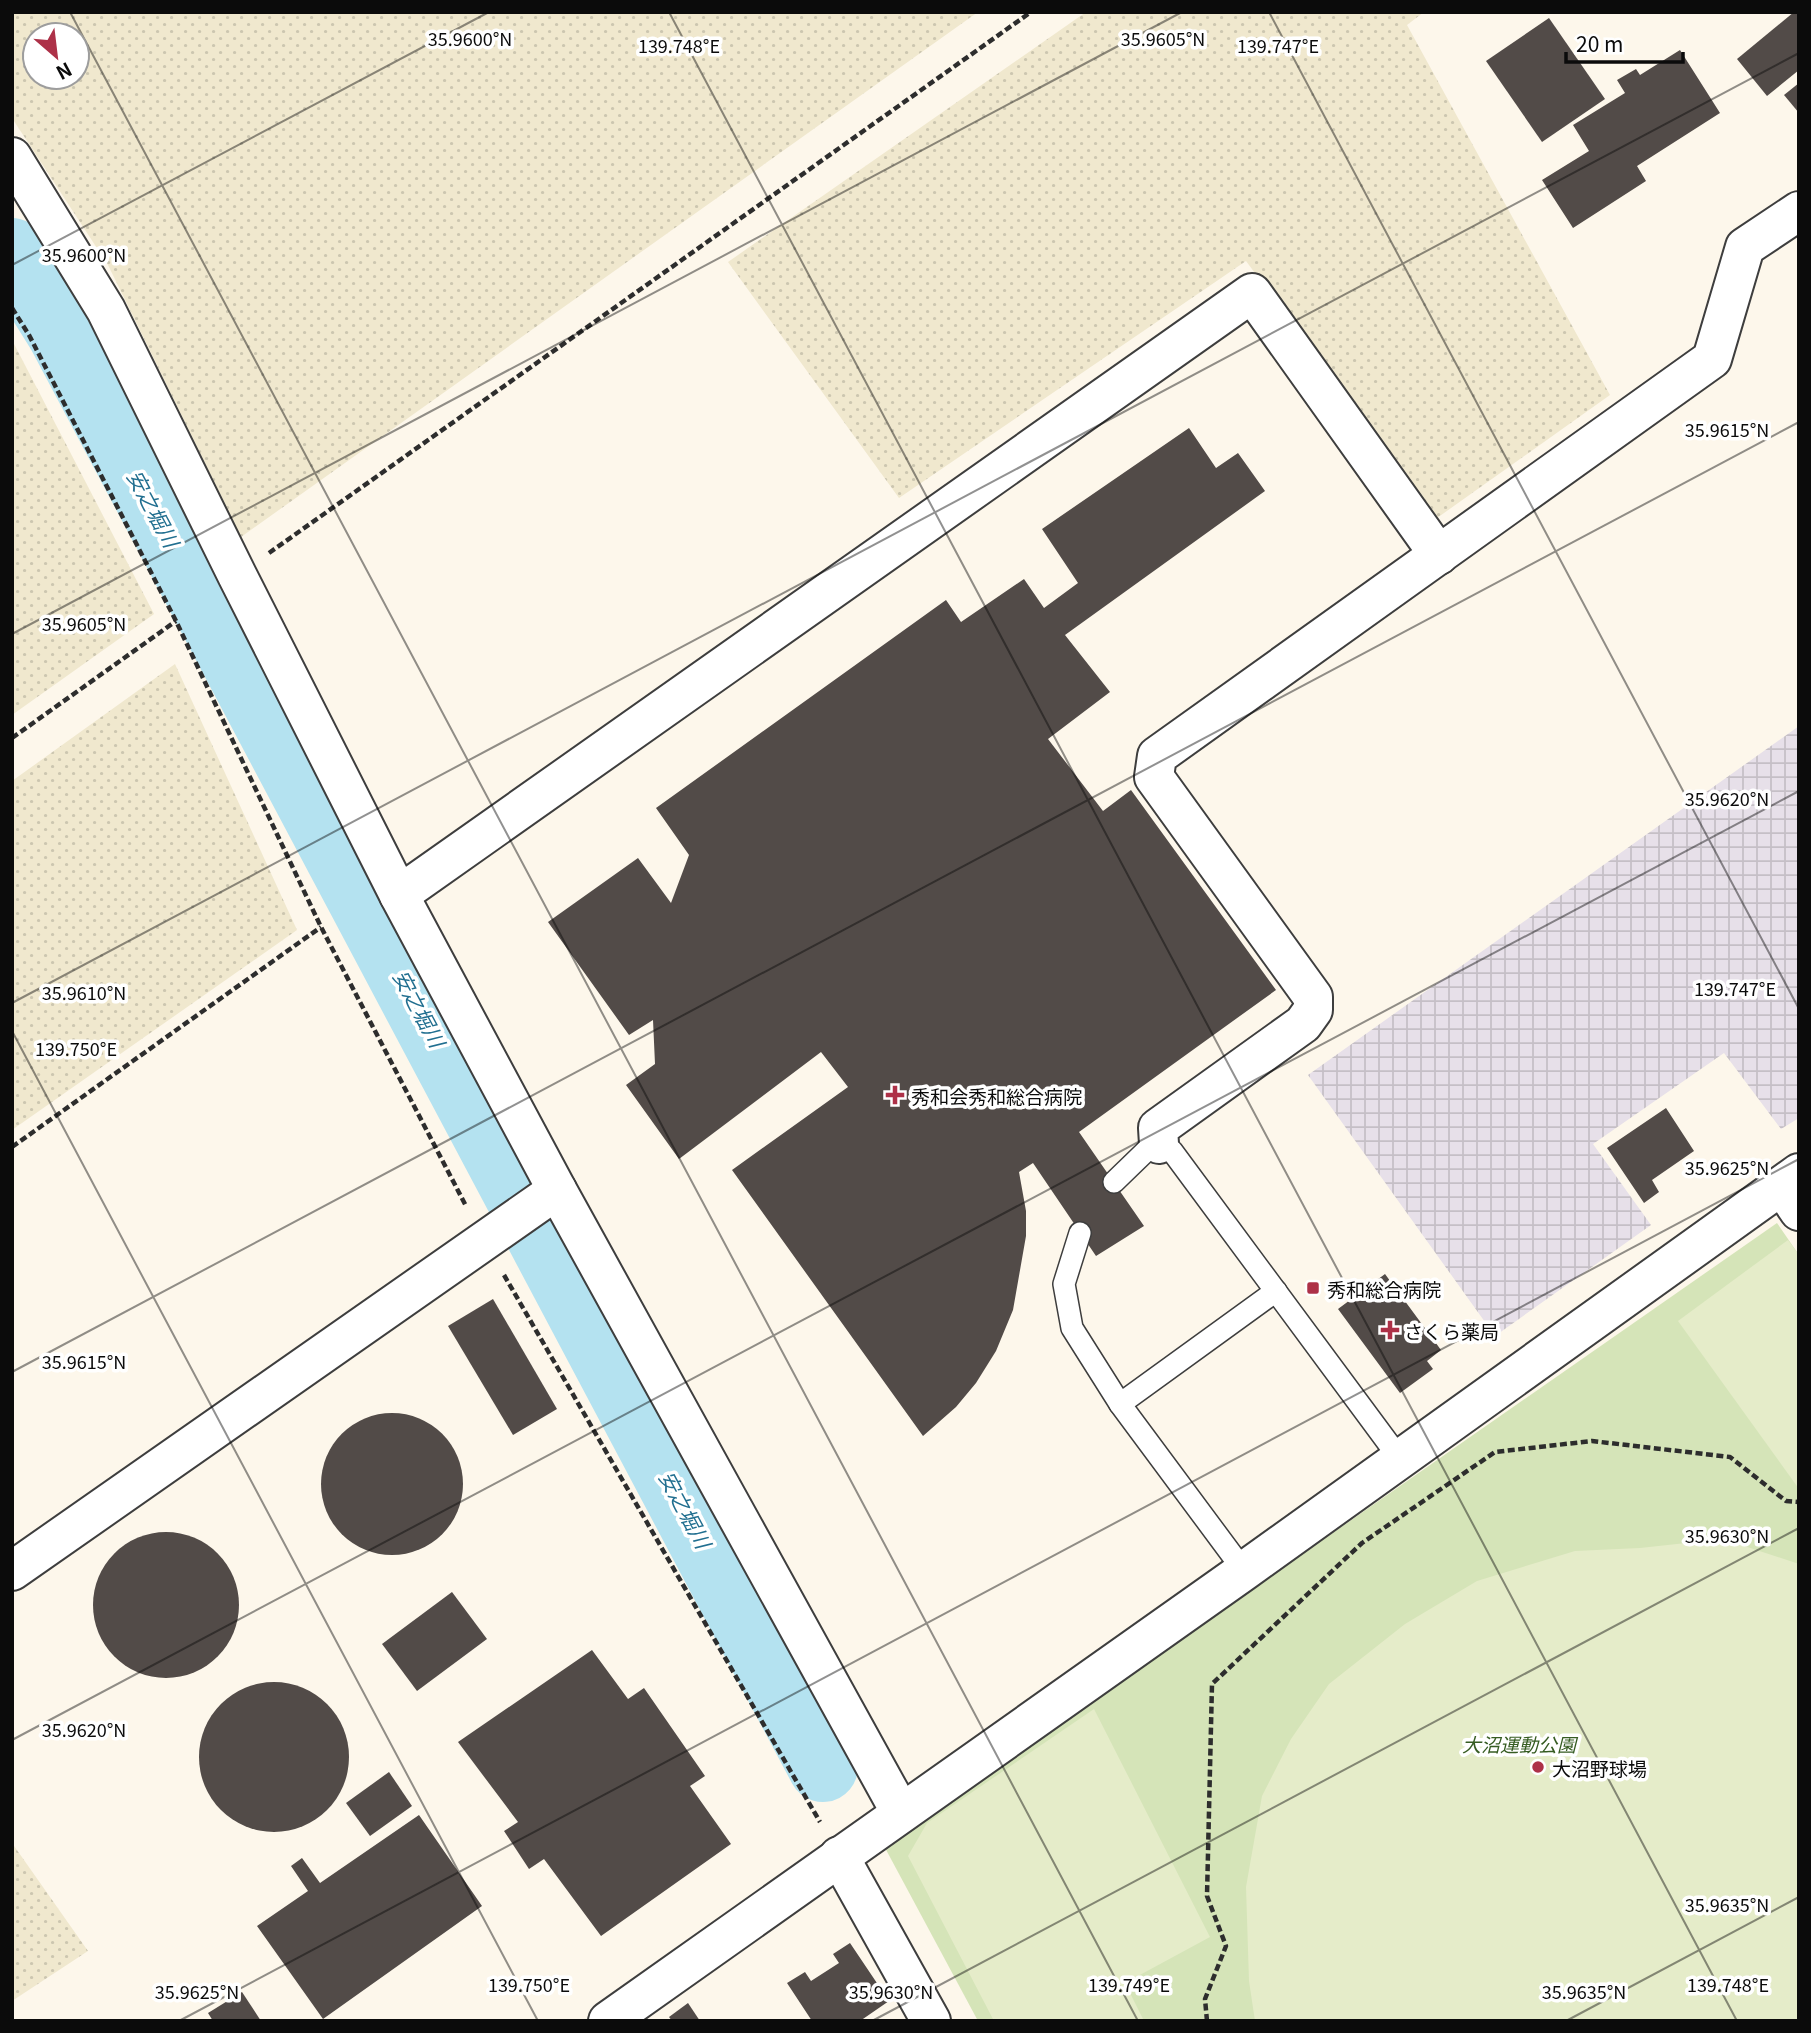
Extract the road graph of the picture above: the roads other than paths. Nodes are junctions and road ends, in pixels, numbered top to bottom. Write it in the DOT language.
graph roads {
  1 [pos="12,157"];
  2 [pos="1799,211"];
  3 [pos="1439,555"];
  4 [pos="399,895"];
  5 [pos="1159,1144"];
  6 [pos="1114,1182"];
  7 [pos="557,1190"];
  8 [pos="1793,1190"];
  9 [pos="1080,1233"];
  10 [pos="1276,1291"];
  11 [pos="1120,1404"];
  12 [pos="1400,1459"];
  13 [pos="12,1571"];
  14 [pos="1244,1571"];
  15 [pos="901,1813"];
  16 [pos="839,1856"];
  17 [pos="608,2021"];
  18 [pos="930,2021"];
  1 -- 4 [label="street"];
  2 -- 3 [label="street"];
  3 -- 4 [label="street"];
  3 -- 5 [label="street"];
  4 -- 7 [label="street"];
  5 -- 6 [label="lane"];
  5 -- 10 [label="lane"];
  7 -- 13 [label="street"];
  7 -- 15 [label="street"];
  8 -- 12 [label="street"];
  9 -- 11 [label="lane"];
  10 -- 11 [label="lane"];
  10 -- 12 [label="lane"];
  11 -- 14 [label="lane"];
  12 -- 14 [label="street"];
  14 -- 15 [label="street"];
  15 -- 16 [label="street"];
  16 -- 17 [label="street"];
  16 -- 18 [label="street"];
}
